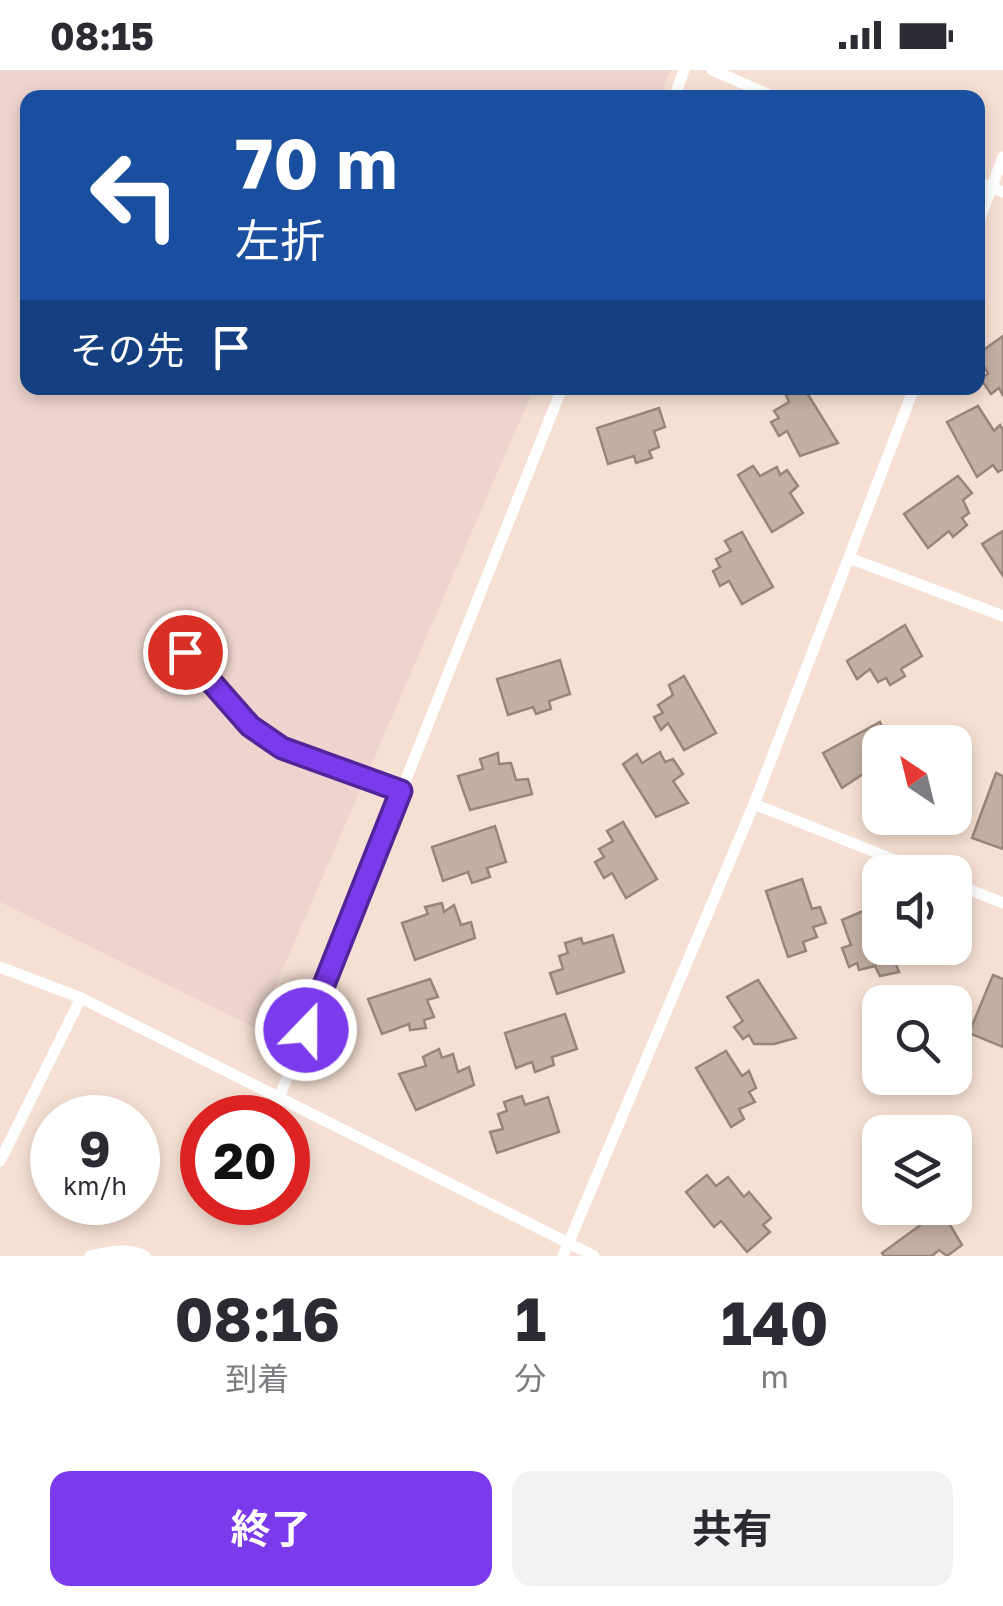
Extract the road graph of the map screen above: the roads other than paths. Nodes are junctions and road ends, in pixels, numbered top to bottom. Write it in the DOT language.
graph roads {
  1 [pos="712,70"];
  2 [pos="758,90"];
  3 [pos="1003,157"];
  4 [pos="997,190"];
  5 [pos="559,395"];
  6 [pos="911,395"];
  7 [pos="848,558"];
  8 [pos="1003,616"];
  9 [pos="185,652"];
  10 [pos="401,791"];
  11 [pos="754,804"];
  12 [pos="882,855"];
  13 [pos="972,891"];
  14 [pos="1003,904"];
  15 [pos="0,967"];
  16 [pos="81,998"];
  17 [pos="273,1095"];
  18 [pos="280,1095"];
  19 [pos="310,1114"];
  20 [pos="0,1160"];
  21 [pos="566,1250"];
  22 [pos="90,1256"];
  23 [pos="146,1256"];
  24 [pos="594,1256"];
  1 -- 2 [label="lane"];
  3 -- 4 [label="lane"];
  5 -- 10 [label="lane"];
  6 -- 7 [label="lane"];
  7 -- 8 [label="lane"];
  7 -- 11 [label="lane"];
  9 -- 10 [label="lane"];
  10 -- 18 [label="lane"];
  11 -- 12 [label="lane"];
  11 -- 21 [label="lane"];
  13 -- 14 [label="lane"];
  15 -- 16 [label="lane"];
  16 -- 17 [label="lane"];
  16 -- 20 [label="lane"];
  19 -- 21 [label="lane"];
  21 -- 24 [label="lane"];
  22 -- 23 [label="lane"];
}
